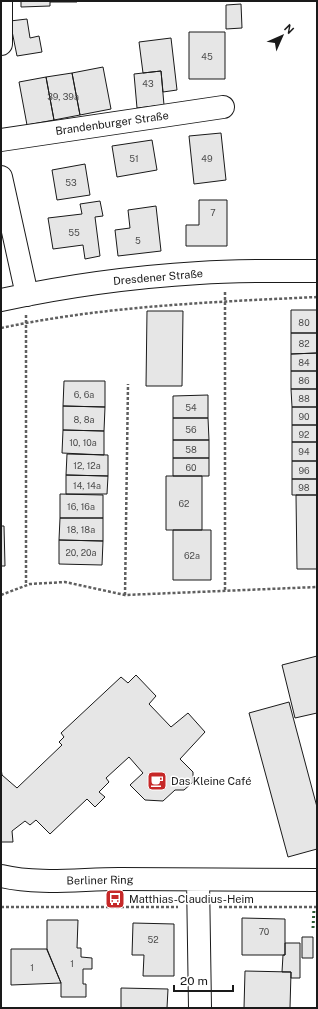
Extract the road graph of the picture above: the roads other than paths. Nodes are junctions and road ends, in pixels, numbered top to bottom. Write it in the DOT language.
graph roads {
  1 [pos="1,1"];
  2 [pos="1,44"];
  3 [pos="223,107"];
  4 [pos="1,140"];
  5 [pos="1,177"];
  6 [pos="317,271"];
  7 [pos="26,295"];
  8 [pos="1,300"];
  9 [pos="1,876"];
  10 [pos="198,880"];
  11 [pos="317,880"];
  12 [pos="200,1008"];
  1 -- 2 [label="street"];
  3 -- 4 [label="street, Brandenburger Straße"];
  5 -- 7 [label="street"];
  6 -- 7 [label="street, Dresdener Straße"];
  7 -- 8 [label="street, Dresdener Straße"];
  9 -- 10 [label="street, Berliner Ring"];
  10 -- 11 [label="street, Berliner Ring"];
  10 -- 12 [label="street"];
}
